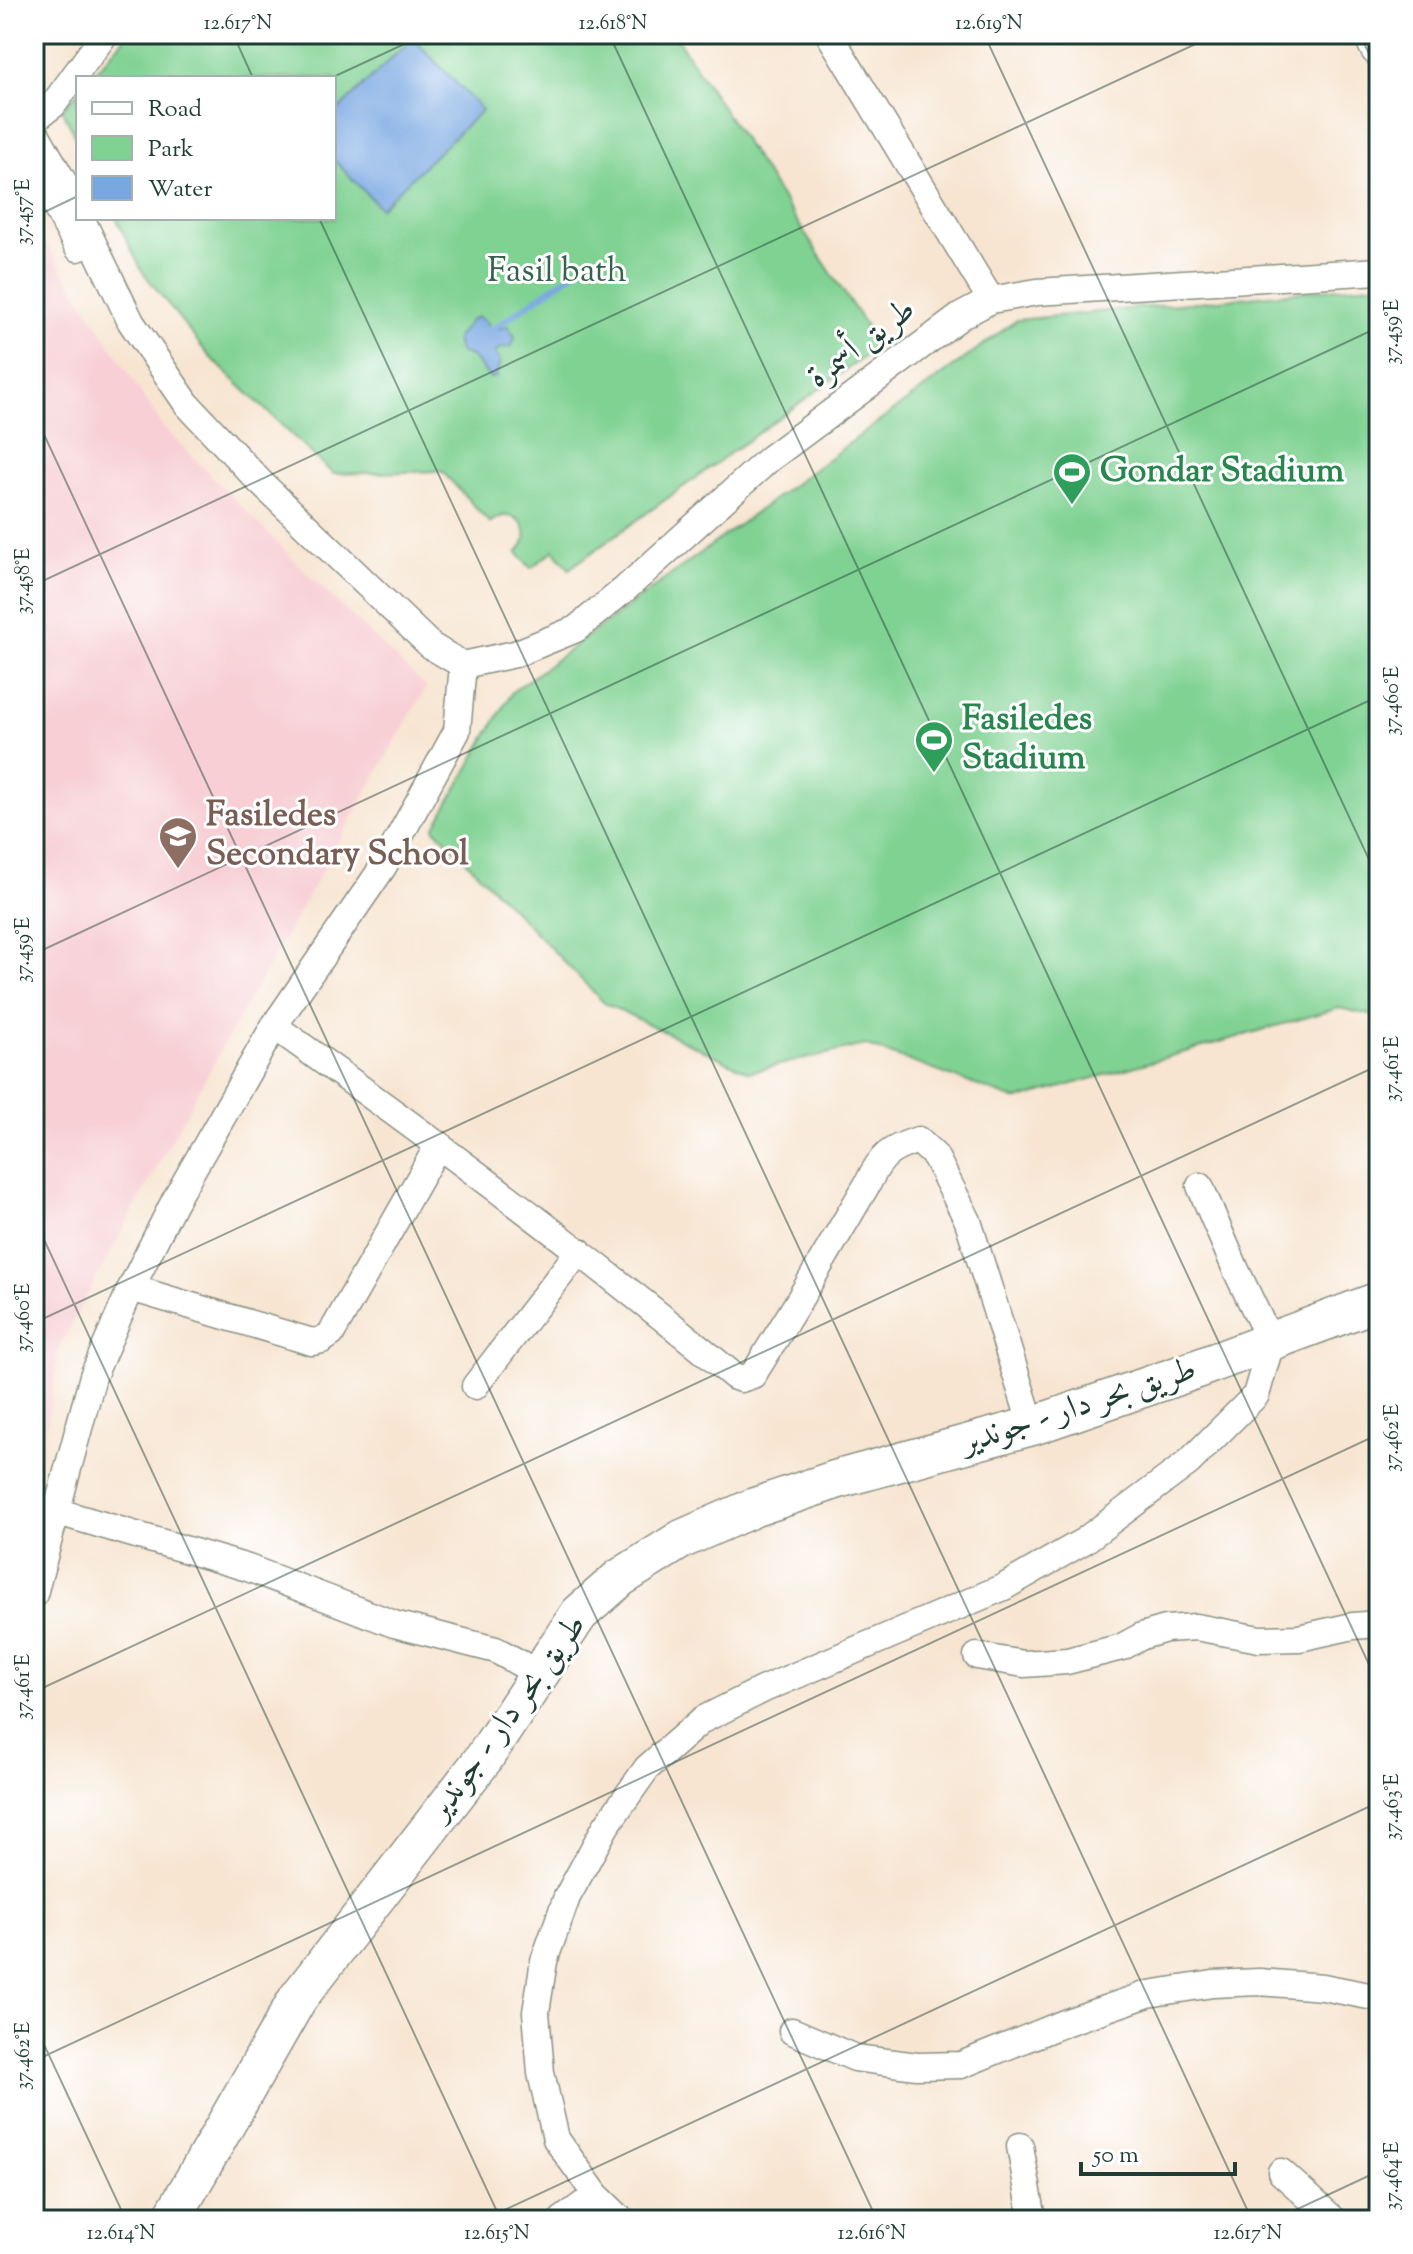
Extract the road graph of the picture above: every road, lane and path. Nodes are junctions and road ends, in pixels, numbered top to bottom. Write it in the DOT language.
graph roads {
  1 [pos="105,34"];
  2 [pos="829,34"];
  3 [pos="1373,34"];
  4 [pos="1379,47"];
  5 [pos="34,119"];
  6 [pos="34,130"];
  7 [pos="34,166"];
  8 [pos="76,208"];
  9 [pos="82,220"];
  10 [pos="1379,271"];
  11 [pos="991,300"];
  12 [pos="260,482"];
  13 [pos="463,665"];
  14 [pos="274,1026"];
  15 [pos="439,1144"];
  16 [pos="1200,1186"];
  17 [pos="579,1251"];
  18 [pos="131,1288"];
  19 [pos="1379,1301"];
  20 [pos="1271,1343"];
  21 [pos="475,1386"];
  22 [pos="1032,1426"];
  23 [pos="55,1511"];
  24 [pos="34,1594"];
  25 [pos="1379,1624"];
  26 [pos="977,1656"];
  27 [pos="539,1674"];
  28 [pos="1379,1998"];
  29 [pos="792,2031"];
  30 [pos="1020,2146"];
  31 [pos="1281,2172"];
  32 [pos="596,2195"];
  33 [pos="171,2220"];
  34 [pos="562,2220"];
  35 [pos="622,2220"];
  36 [pos="1033,2220"];
  37 [pos="1334,2220"];
  1 -- 5 [label="street"];
  2 -- 11 [label="street"];
  3 -- 4 [label="highway"];
  6 -- 8 [label="street"];
  7 -- 12 [label="street"];
  9 -- 12 [label="street"];
  10 -- 11 [label="street, طريق أسمرة"];
  11 -- 13 [label="street, طريق أسمرة"];
  12 -- 13 [label="street"];
  13 -- 14 [label="street"];
  14 -- 15 [label="street"];
  14 -- 18 [label="street"];
  15 -- 17 [label="street"];
  15 -- 18 [label="street"];
  16 -- 20 [label="street"];
  17 -- 21 [label="street"];
  17 -- 22 [label="street"];
  18 -- 23 [label="street"];
  19 -- 20 [label="highway, طريق بحر دار - جوندير"];
  20 -- 22 [label="highway, طريق بحر دار - جوندير"];
  20 -- 32 [label="street"];
  22 -- 27 [label="highway, طريق بحر دار - جوندير"];
  23 -- 24 [label="street"];
  23 -- 27 [label="street"];
  25 -- 26 [label="street"];
  27 -- 33 [label="highway, طريق بحر دار - جوندير"];
  28 -- 29 [label="street"];
  30 -- 36 [label="street"];
  31 -- 37 [label="street"];
  32 -- 34 [label="street"];
  32 -- 35 [label="street"];
}
